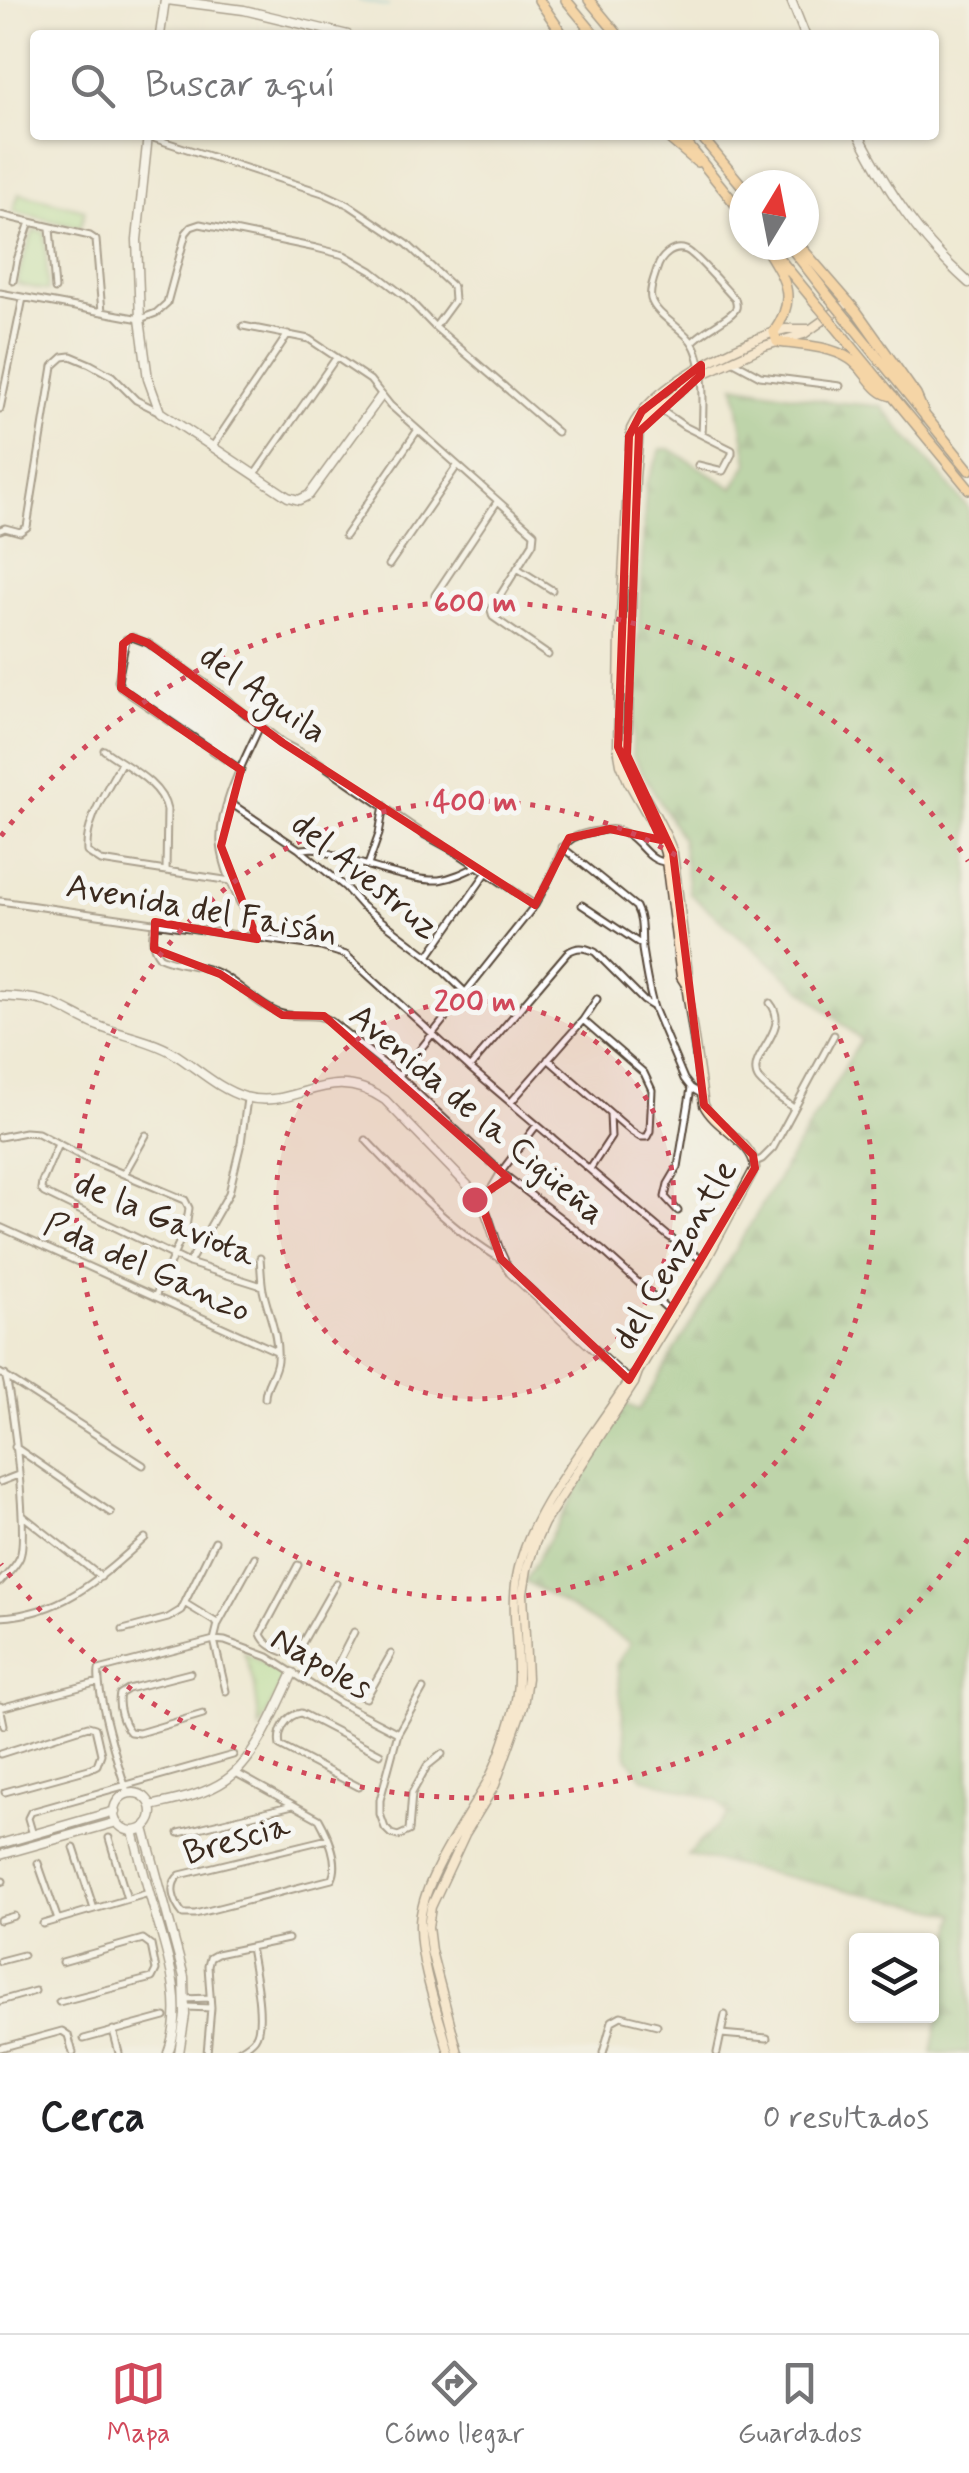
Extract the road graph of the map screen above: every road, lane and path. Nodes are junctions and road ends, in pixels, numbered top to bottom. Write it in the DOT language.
graph roads {
  1 [pos="166,0"];
  2 [pos="539,0"];
  3 [pos="566,0"];
  4 [pos="590,0"];
  5 [pos="791,0"];
  6 [pos="161,30"];
  7 [pos="327,30"];
  8 [pos="558,30"];
  9 [pos="591,30"];
  10 [pos="614,30"];
  11 [pos="803,30"];
  12 [pos="148,140"];
  13 [pos="160,140"];
  14 [pos="671,140"];
  15 [pos="684,140"];
  16 [pos="704,140"];
  17 [pos="861,140"];
  18 [pos="729,170"];
  19 [pos="715,177"];
  20 [pos="729,196"];
  21 [pos="0,214"];
  22 [pos="30,222"];
  23 [pos="50,227"];
  24 [pos="774,260"];
  25 [pos="779,260"];
  26 [pos="801,260"];
  27 [pos="812,260"];
  28 [pos="13,281"];
  29 [pos="969,283"];
  30 [pos="55,290"];
  31 [pos="0,293"];
  32 [pos="23,298"];
  33 [pos="849,302"];
  34 [pos="102,313"];
  35 [pos="140,319"];
  36 [pos="243,326"];
  37 [pos="435,326"];
  38 [pos="288,334"];
  39 [pos="776,337"];
  40 [pos="693,342"];
  41 [pos="336,358"];
  42 [pos="731,360"];
  43 [pos="701,365"];
  44 [pos="701,376"];
  45 [pos="840,386"];
  46 [pos="381,396"];
  47 [pos="894,396"];
  48 [pos="658,408"];
  49 [pos="0,409"];
  50 [pos="160,412"];
  51 [pos="926,418"];
  52 [pos="418,430"];
  53 [pos="557,432"];
  54 [pos="702,435"];
  55 [pos="212,446"];
  56 [pos="698,465"];
  57 [pos="456,466"];
  58 [pos="969,470"];
  59 [pos="255,474"];
  60 [pos="969,488"];
  61 [pos="498,501"];
  62 [pos="0,530"];
  63 [pos="345,536"];
  64 [pos="390,566"];
  65 [pos="517,568"];
  66 [pos="552,590"];
  67 [pos="435,596"];
  68 [pos="548,655"];
  69 [pos="260,726"];
  70 [pos="104,750"];
  71 [pos="121,763"];
  72 [pos="240,770"];
  73 [pos="228,802"];
  74 [pos="384,805"];
  75 [pos="562,847"];
  76 [pos="300,848"];
  77 [pos="666,862"];
  78 [pos="368,865"];
  79 [pos="477,866"];
  80 [pos="166,870"];
  81 [pos="487,872"];
  82 [pos="232,881"];
  83 [pos="0,901"];
  84 [pos="535,905"];
  85 [pos="582,905"];
  86 [pos="154,922"];
  87 [pos="257,938"];
  88 [pos="642,946"];
  89 [pos="428,956"];
  90 [pos="686,984"];
  91 [pos="466,993"];
  92 [pos="0,996"];
  93 [pos="597,999"];
  94 [pos="770,1003"];
  95 [pos="654,1008"];
  96 [pos="582,1020"];
  97 [pos="432,1034"];
  98 [pos="834,1034"];
  99 [pos="548,1059"];
  100 [pos="470,1068"];
  101 [pos="399,1076"];
  102 [pos="691,1088"];
  103 [pos="701,1094"];
  104 [pos="247,1098"];
  105 [pos="510,1102"];
  106 [pos="793,1108"];
  107 [pos="610,1113"];
  108 [pos="537,1124"];
  109 [pos="146,1134"];
  110 [pos="0,1137"];
  111 [pos="366,1140"];
  112 [pos="58,1144"];
  113 [pos="755,1162"];
  114 [pos="590,1170"];
  115 [pos="501,1172"];
  116 [pos="124,1174"];
  117 [pos="479,1196"];
  118 [pos="678,1211"];
  119 [pos="0,1227"];
  120 [pos="174,1256"];
  121 [pos="260,1258"];
  122 [pos="501,1259"];
  123 [pos="704,1262"];
  124 [pos="189,1263"];
  125 [pos="262,1286"];
  126 [pos="154,1297"];
  127 [pos="673,1314"];
  128 [pos="276,1350"];
  129 [pos="2,1374"];
  130 [pos="632,1382"];
  131 [pos="265,1398"];
  132 [pos="16,1447"];
  133 [pos="142,1464"];
  134 [pos="18,1475"];
  135 [pos="0,1482"];
  136 [pos="111,1513"];
  137 [pos="22,1515"];
  138 [pos="145,1538"];
  139 [pos="215,1541"];
  140 [pos="255,1557"];
  141 [pos="298,1565"];
  142 [pos="101,1577"];
  143 [pos="1,1579"];
  144 [pos="336,1584"];
  145 [pos="186,1604"];
  146 [pos="0,1617"];
  147 [pos="218,1624"];
  148 [pos="123,1630"];
  149 [pos="354,1632"];
  150 [pos="214,1640"];
  151 [pos="274,1648"];
  152 [pos="392,1654"];
  153 [pos="268,1657"];
  154 [pos="190,1673"];
  155 [pos="292,1673"];
  156 [pos="98,1682"];
  157 [pos="423,1689"];
  158 [pos="226,1690"];
  159 [pos="346,1691"];
  160 [pos="340,1703"];
  161 [pos="0,1707"];
  162 [pos="203,1714"];
  163 [pos="122,1715"];
  164 [pos="270,1718"];
  165 [pos="107,1719"];
  166 [pos="284,1724"];
  167 [pos="4,1725"];
  168 [pos="398,1733"];
  169 [pos="112,1740"];
  170 [pos="99,1743"];
  171 [pos="0,1754"];
  172 [pos="233,1754"];
  173 [pos="380,1754"];
  174 [pos="442,1754"];
  175 [pos="236,1772"];
  176 [pos="359,1787"];
  177 [pos="126,1790"];
  178 [pos="4,1792"];
  179 [pos="294,1805"];
  180 [pos="152,1806"];
  181 [pos="114,1811"];
  182 [pos="117,1822"];
  183 [pos="144,1828"];
  184 [pos="133,1830"];
  185 [pos="179,1833"];
  186 [pos="32,1835"];
  187 [pos="109,1838"];
  188 [pos="328,1839"];
  189 [pos="0,1844"];
  190 [pos="74,1848"];
  191 [pos="0,1854"];
  192 [pos="38,1863"];
  193 [pos="149,1893"];
  194 [pos="174,1898"];
  195 [pos="128,1899"];
  196 [pos="163,1901"];
  197 [pos="94,1909"];
  198 [pos="14,1916"];
  199 [pos="0,1920"];
  200 [pos="58,1920"];
  201 [pos="43,1924"];
  202 [pos="288,1939"];
  203 [pos="250,1948"];
  204 [pos="166,1952"];
  205 [pos="22,1955"];
  206 [pos="154,1956"];
  207 [pos="0,1961"];
  208 [pos="62,1962"];
  209 [pos="35,1991"];
  210 [pos="210,1998"];
  211 [pos="0,2001"];
  212 [pos="182,2001"];
  213 [pos="59,2002"];
  214 [pos="211,2008"];
  215 [pos="725,2014"];
  216 [pos="165,2017"];
  217 [pos="657,2025"];
  218 [pos="446,2026"];
  219 [pos="113,2030"];
  220 [pos="720,2034"];
  221 [pos="84,2038"];
  222 [pos="767,2038"];
  223 [pos="0,2048"];
  224 [pos="73,2053"];
  225 [pos="118,2053"];
  226 [pos="168,2053"];
  227 [pos="179,2053"];
  228 [pos="207,2053"];
  229 [pos="235,2053"];
  230 [pos="449,2053"];
  231 [pos="458,2053"];
  232 [pos="604,2053"];
  233 [pos="717,2053"];
  1 -- 6 [label="street"];
  1 -- 7 [label="street"];
  2 -- 8 [label="highway"];
  3 -- 9 [label="highway"];
  4 -- 10 [label="highway"];
  5 -- 11 [label="street"];
  12 -- 35 [label="street"];
  13 -- 37 [label="street"];
  14 -- 19 [label="highway"];
  15 -- 19 [label="highway"];
  16 -- 18 [label="highway"];
  17 -- 29 [label="street"];
  19 -- 20 [label="highway"];
  21 -- 22 [label="street"];
  22 -- 23 [label="street"];
  22 -- 28 [label="street"];
  23 -- 30 [label="street"];
  23 -- 34 [label="street"];
  24 -- 39 [label="highway"];
  25 -- 47 [label="highway, bridge"];
  26 -- 51 [label="highway, bridge"];
  27 -- 33 [label="highway"];
  31 -- 32 [label="street"];
  32 -- 34 [label="street"];
  32 -- 49 [label="street"];
  33 -- 39 [label="main road"];
  33 -- 51 [label="highway"];
  34 -- 35 [label="street"];
  35 -- 37 [label="street"];
  35 -- 50 [label="street"];
  36 -- 38 [label="street"];
  37 -- 53 [label="street"];
  38 -- 41 [label="street"];
  38 -- 55 [label="street"];
  39 -- 42 [label="main road"];
  39 -- 43 [label="main road"];
  39 -- 47 [label="highway"];
  40 -- 40 [label="street"];
  40 -- 43 [label="street"];
  41 -- 46 [label="street"];
  41 -- 59 [label="street"];
  42 -- 44 [label="main road"];
  42 -- 45 [label="street"];
  43 -- 44 [label="street"];
  43 -- 77 [label="main road"];
  44 -- 48 [label="main road"];
  44 -- 54 [label="street"];
  46 -- 52 [label="street"];
  46 -- 59 [label="street"];
  47 -- 60 [label="highway"];
  48 -- 54 [label="street"];
  48 -- 90 [label="main road"];
  50 -- 55 [label="street"];
  50 -- 62 [label="street"];
  51 -- 58 [label="highway"];
  52 -- 57 [label="street"];
  52 -- 63 [label="street"];
  54 -- 56 [label="street"];
  55 -- 59 [label="street"];
  57 -- 61 [label="street"];
  57 -- 64 [label="street"];
  61 -- 65 [label="street"];
  61 -- 67 [label="street"];
  65 -- 66 [label="street"];
  65 -- 68 [label="street"];
  69 -- 72 [label="street"];
  69 -- 72 [label="street, del Aguila"];
  69 -- 74 [label="street, del Aguila"];
  70 -- 71 [label="street"];
  71 -- 80 [label="street"];
  71 -- 80 [label="street"];
  72 -- 73 [label="street"];
  73 -- 76 [label="street, del Avestruz"];
  73 -- 82 [label="street"];
  74 -- 78 [label="street"];
  74 -- 79 [label="street, del Aguila"];
  75 -- 77 [label="street"];
  75 -- 84 [label="street"];
  75 -- 88 [label="street"];
  76 -- 78 [label="street"];
  76 -- 89 [label="street, del Avestruz"];
  77 -- 90 [label="main road"];
  78 -- 79 [label="street"];
  79 -- 81 [label="street, del Aguila"];
  80 -- 82 [label="street"];
  81 -- 84 [label="street, del Aguila"];
  81 -- 89 [label="street"];
  82 -- 87 [label="street"];
  83 -- 86 [label="street, Avenida del Faisán"];
  84 -- 91 [label="street"];
  85 -- 88 [label="street"];
  86 -- 87 [label="street, Avenida del Faisán"];
  86 -- 101 [label="street, Avenida de la Cigüeña"];
  87 -- 97 [label="street, Avenida del Faisán"];
  88 -- 95 [label="street"];
  89 -- 91 [label="street, del Avestruz"];
  90 -- 103 [label="main road"];
  91 -- 97 [label="street"];
  92 -- 104 [label="street"];
  93 -- 96 [label="street"];
  94 -- 106 [label="street"];
  95 -- 100 [label="street"];
  95 -- 102 [label="street"];
  96 -- 99 [label="street"];
  96 -- 107 [label="street"];
  97 -- 100 [label="street, Avenida del Faisán"];
  97 -- 101 [label="street"];
  98 -- 106 [label="street"];
  99 -- 105 [label="street"];
  99 -- 107 [label="street"];
  100 -- 105 [label="street, Avenida del Faisán"];
  101 -- 115 [label="street, Avenida de la Cigüeña"];
  102 -- 103 [label="street"];
  102 -- 118 [label="street"];
  103 -- 113 [label="main road"];
  104 -- 117 [label="street"];
  104 -- 124 [label="street"];
  105 -- 108 [label="street, Avenida del Faisán"];
  106 -- 113 [label="street"];
  107 -- 114 [label="street"];
  108 -- 114 [label="street, Avenida del Faisán"];
  108 -- 115 [label="street"];
  109 -- 116 [label="street"];
  110 -- 112 [label="street"];
  111 -- 122 [label="street"];
  112 -- 116 [label="street"];
  112 -- 120 [label="street, de la Gaviota"];
  113 -- 123 [label="main road, del Cenzontle"];
  114 -- 123 [label="street, Avenida del Faisán"];
  115 -- 117 [label="street"];
  115 -- 127 [label="street, Avenida de la Cigüeña"];
  116 -- 120 [label="street"];
  117 -- 122 [label="street"];
  119 -- 126 [label="street, Pda del Ganzo"];
  120 -- 124 [label="street, de la Gaviota"];
  120 -- 126 [label="street"];
  121 -- 125 [label="street"];
  122 -- 130 [label="street"];
  123 -- 127 [label="main road, del Cenzontle"];
  124 -- 125 [label="street, de la Gaviota"];
  125 -- 128 [label="street"];
  126 -- 128 [label="street, Pda del Ganzo"];
  127 -- 130 [label="main road, del Cenzontle"];
  128 -- 131 [label="street"];
  129 -- 132 [label="street"];
  129 -- 133 [label="street"];
  130 -- 218 [label="main road, del Cenzontle"];
  132 -- 134 [label="street"];
  132 -- 136 [label="street"];
  134 -- 135 [label="street"];
  134 -- 137 [label="street"];
  137 -- 142 [label="street"];
  137 -- 143 [label="street"];
  138 -- 142 [label="street"];
  139 -- 145 [label="street"];
  140 -- 147 [label="street"];
  141 -- 151 [label="street"];
  142 -- 146 [label="street"];
  144 -- 151 [label="street"];
  145 -- 147 [label="street"];
  145 -- 148 [label="street"];
  147 -- 150 [label="street"];
  149 -- 159 [label="street"];
  150 -- 153 [label="street, Napoles"];
  150 -- 156 [label="street, Napoles"];
  150 -- 158 [label="street"];
  151 -- 153 [label="street"];
  152 -- 159 [label="street"];
  153 -- 155 [label="street, Napoles"];
  154 -- 163 [label="street"];
  155 -- 160 [label="street, Napoles"];
  155 -- 164 [label="street"];
  156 -- 161 [label="street"];
  156 -- 165 [label="street"];
  157 -- 168 [label="street"];
  159 -- 160 [label="street"];
  160 -- 168 [label="street, Napoles"];
  161 -- 167 [label="street"];
  162 -- 163 [label="street"];
  163 -- 165 [label="street"];
  164 -- 166 [label="street"];
  164 -- 175 [label="street"];
  165 -- 169 [label="street"];
  166 -- 173 [label="street"];
  166 -- 176 [label="street"];
  168 -- 174 [label="street"];
  169 -- 170 [label="street"];
  169 -- 177 [label="street"];
  170 -- 171 [label="street"];
  170 -- 178 [label="street"];
  172 -- 177 [label="street"];
  175 -- 179 [label="street"];
  175 -- 180 [label="street"];
  177 -- 180 [label="street"];
  177 -- 181 [label="street"];
  177 -- 186 [label="street"];
  179 -- 185 [label="street"];
  179 -- 188 [label="street"];
  180 -- 183 [label="street"];
  181 -- 182 [label="street"];
  181 -- 186 [label="street"];
  182 -- 184 [label="street"];
  182 -- 191 [label="street"];
  183 -- 184 [label="street"];
  183 -- 196 [label="street"];
  184 -- 193 [label="street"];
  186 -- 189 [label="street"];
  187 -- 195 [label="street"];
  188 -- 194 [label="street, Brescia"];
  188 -- 194 [label="street"];
  190 -- 197 [label="street"];
  192 -- 200 [label="street"];
  193 -- 195 [label="street"];
  193 -- 204 [label="street"];
  194 -- 196 [label="street"];
  195 -- 197 [label="street"];
  196 -- 212 [label="street"];
  197 -- 200 [label="street"];
  198 -- 199 [label="street"];
  200 -- 201 [label="street"];
  202 -- 203 [label="street"];
  203 -- 210 [label="street"];
  203 -- 229 [label="street"];
  204 -- 206 [label="street"];
  204 -- 212 [label="street"];
  205 -- 207 [label="street"];
  206 -- 208 [label="street"];
  206 -- 213 [label="street"];
  209 -- 211 [label="street"];
  210 -- 212 [label="street"];
  210 -- 214 [label="street"];
  212 -- 214 [label="street"];
  212 -- 226 [label="street"];
  212 -- 227 [label="street"];
  214 -- 228 [label="street"];
  215 -- 220 [label="street"];
  216 -- 219 [label="street"];
  217 -- 232 [label="street"];
  218 -- 230 [label="main road"];
  218 -- 231 [label="main road"];
  219 -- 221 [label="street"];
  219 -- 225 [label="street"];
  220 -- 222 [label="street"];
  220 -- 233 [label="street"];
  223 -- 224 [label="street"];
}
